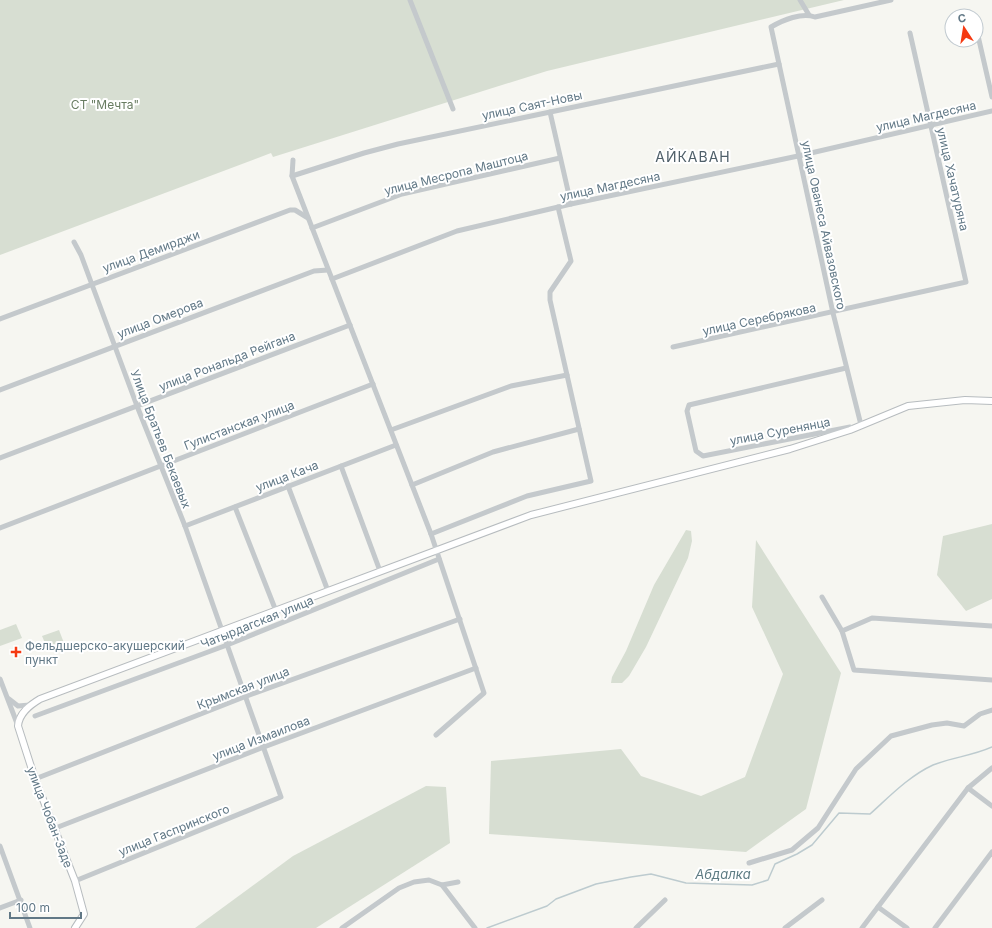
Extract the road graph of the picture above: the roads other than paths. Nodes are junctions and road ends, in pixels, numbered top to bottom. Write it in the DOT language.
graph roads {
  1 [pos="410,0"];
  2 [pos="800,0"];
  3 [pos="890,0"];
  4 [pos="809,15"];
  5 [pos="910,33"];
  6 [pos="981,48"];
  7 [pos="779,64"];
  8 [pos="992,97"];
  9 [pos="453,109"];
  10 [pos="992,111"];
  11 [pos="550,112"];
  12 [pos="931,126"];
  13 [pos="798,156"];
  14 [pos="560,158"];
  15 [pos="292,160"];
  16 [pos="292,176"];
  17 [pos="571,204"];
  18 [pos="558,207"];
  19 [pos="308,218"];
  20 [pos="312,228"];
  21 [pos="74,242"];
  22 [pos="328,270"];
  23 [pos="332,279"];
  24 [pos="966,282"];
  25 [pos="91,284"];
  26 [pos="833,313"];
  27 [pos="0,319"];
  28 [pos="350,325"];
  29 [pos="114,346"];
  30 [pos="674,347"];
  31 [pos="846,368"];
  32 [pos="567,375"];
  33 [pos="373,384"];
  34 [pos="0,390"];
  35 [pos="992,401"];
  36 [pos="137,406"];
  37 [pos="861,425"];
  38 [pos="579,429"];
  39 [pos="391,430"];
  40 [pos="396,445"];
  41 [pos="0,458"];
  42 [pos="161,466"];
  43 [pos="341,466"];
  44 [pos="412,485"];
  45 [pos="288,486"];
  46 [pos="235,507"];
  47 [pos="184,526"];
  48 [pos="0,528"];
  49 [pos="431,534"];
  50 [pos="436,550"];
  51 [pos="440,559"];
  52 [pos="380,571"];
  53 [pos="328,591"];
  54 [pos="822,597"];
  55 [pos="276,611"];
  56 [pos="460,619"];
  57 [pos="992,626"];
  58 [pos="222,631"];
  59 [pos="842,631"];
  60 [pos="227,645"];
  61 [pos="476,668"];
  62 [pos="0,679"];
  63 [pos="992,680"];
  64 [pos="6,695"];
  65 [pos="244,697"];
  66 [pos="30,705"];
  67 [pos="992,710"];
  68 [pos="35,716"];
  69 [pos="18,723"];
  70 [pos="436,735"];
  71 [pos="264,747"];
  72 [pos="992,768"];
  73 [pos="35,779"];
  74 [pos="968,788"];
  75 [pos="281,797"];
  76 [pos="992,806"];
  77 [pos="53,829"];
  78 [pos="0,846"];
  79 [pos="992,852"];
  80 [pos="749,863"];
  81 [pos="75,881"];
  82 [pos="458,882"];
  83 [pos="442,885"];
  84 [pos="21,900"];
  85 [pos="664,900"];
  86 [pos="822,900"];
  87 [pos="878,907"];
  88 [pos="0,908"];
  89 [pos="473,927"];
  90 [pos="30,928"];
  91 [pos="75,928"];
  92 [pos="342,928"];
  93 [pos="636,928"];
  94 [pos="785,928"];
  95 [pos="862,928"];
  96 [pos="907,928"];
  97 [pos="935,928"];
  1 -- 9 [label="street"];
  2 -- 4 [label="street"];
  3 -- 4 [label="street"];
  4 -- 7 [label="street, улица Ованеса Айвазовского"];
  5 -- 12 [label="street, улица Хачатуряна"];
  6 -- 8 [label="street"];
  7 -- 11 [label="street, улица Саят-Новы"];
  7 -- 13 [label="street, улица Ованеса Айвазовского"];
  10 -- 12 [label="street, улица Магдесяна"];
  11 -- 14 [label="street"];
  11 -- 16 [label="street, улица Саят-Новы"];
  12 -- 13 [label="street, улица Магдесяна"];
  12 -- 24 [label="street, улица Хачатуряна"];
  13 -- 17 [label="street, улица Магдесяна"];
  13 -- 26 [label="street, улица Ованеса Айвазовского"];
  14 -- 17 [label="street"];
  14 -- 20 [label="street, улица Месропа Маштоца"];
  15 -- 16 [label="street"];
  16 -- 19 [label="street"];
  17 -- 18 [label="street, улица Магдесяна"];
  18 -- 23 [label="street, улица Магдесяна"];
  18 -- 32 [label="street"];
  19 -- 20 [label="street"];
  19 -- 25 [label="street, улица Демирджи"];
  20 -- 22 [label="street"];
  21 -- 25 [label="street, Улица Братьев Бекаевых"];
  22 -- 23 [label="street"];
  22 -- 29 [label="street, улица Омерова"];
  23 -- 28 [label="street"];
  24 -- 26 [label="street, улица Серебрякова"];
  25 -- 27 [label="street, улица Демирджи"];
  25 -- 29 [label="street, Улица Братьев Бекаевых"];
  26 -- 30 [label="street, улица Серебрякова"];
  26 -- 31 [label="street, улица Ованеса Айвазовского"];
  28 -- 33 [label="street"];
  28 -- 36 [label="street, улица Рональда Рейгана"];
  29 -- 34 [label="street, улица Омерова"];
  29 -- 36 [label="street, Улица Братьев Бекаевых"];
  31 -- 37 [label="street, улица Ованеса Айвазовского"];
  31 -- 37 [label="street, улица Суренянца"];
  32 -- 38 [label="street"];
  32 -- 39 [label="street"];
  33 -- 39 [label="street"];
  33 -- 42 [label="street, Гулистанская улица"];
  35 -- 37 [label="main road"];
  36 -- 41 [label="street, улица Рональда Рейгана"];
  36 -- 42 [label="street, Улица Братьев Бекаевых"];
  37 -- 50 [label="main road"];
  38 -- 44 [label="street"];
  38 -- 49 [label="street"];
  39 -- 40 [label="street"];
  40 -- 43 [label="street, улица Кача"];
  40 -- 44 [label="street"];
  42 -- 47 [label="street, Улица Братьев Бекаевых"];
  42 -- 48 [label="street, Гулистанская улица"];
  43 -- 45 [label="street, улица Кача"];
  43 -- 52 [label="street"];
  44 -- 49 [label="street"];
  45 -- 46 [label="street, улица Кача"];
  45 -- 53 [label="street"];
  46 -- 47 [label="street, улица Кача"];
  46 -- 55 [label="street"];
  47 -- 58 [label="street, Улица Братьев Бекаевых"];
  49 -- 50 [label="street"];
  50 -- 51 [label="street"];
  50 -- 52 [label="main road"];
  51 -- 56 [label="street"];
  51 -- 60 [label="street, Чатырдагская улица"];
  52 -- 53 [label="main road"];
  53 -- 55 [label="main road"];
  54 -- 59 [label="street"];
  55 -- 58 [label="main road"];
  56 -- 61 [label="street"];
  56 -- 65 [label="street, Крымская улица"];
  57 -- 59 [label="street"];
  58 -- 60 [label="street, Улица Братьев Бекаевых"];
  58 -- 66 [label="main road"];
  59 -- 63 [label="street"];
  60 -- 65 [label="street, Улица Братьев Бекаевых"];
  60 -- 68 [label="street, Чатырдагская улица"];
  61 -- 70 [label="street"];
  61 -- 71 [label="street, улица Измаилова"];
  62 -- 64 [label="street"];
  64 -- 66 [label="street"];
  64 -- 69 [label="street"];
  65 -- 71 [label="street, Улица Братьев Бекаевых"];
  65 -- 73 [label="street, Крымская улица"];
  66 -- 69 [label="main road"];
  67 -- 80 [label="street"];
  69 -- 73 [label="main road, улица Чобан-Заде"];
  71 -- 75 [label="street, Улица Братьев Бекаевых"];
  71 -- 77 [label="street, улица Измаилова"];
  72 -- 74 [label="street"];
  73 -- 77 [label="main road, улица Чобан-Заде"];
  74 -- 76 [label="street"];
  74 -- 87 [label="street"];
  75 -- 81 [label="street, улица Гаспринского"];
  77 -- 81 [label="main road, улица Чобан-Заде"];
  78 -- 84 [label="street"];
  79 -- 97 [label="street"];
  81 -- 91 [label="main road, улица Чобан-Заде"];
  82 -- 83 [label="street"];
  83 -- 89 [label="street"];
  83 -- 92 [label="street"];
  84 -- 88 [label="street"];
  84 -- 90 [label="street"];
  85 -- 93 [label="street"];
  86 -- 94 [label="street"];
  87 -- 95 [label="street"];
  87 -- 96 [label="street"];
}
